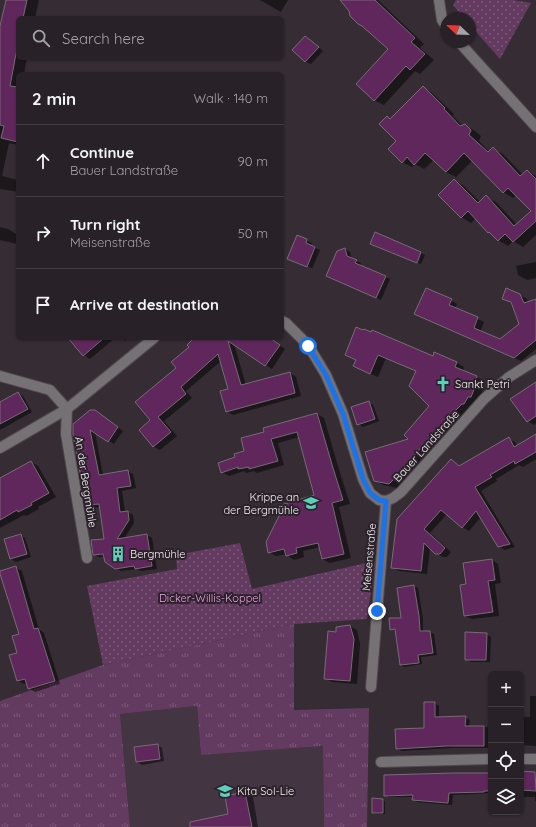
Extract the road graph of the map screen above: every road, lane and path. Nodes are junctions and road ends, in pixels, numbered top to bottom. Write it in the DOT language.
graph roads {
  1 [pos="439,0"];
  2 [pos="441,12"];
  3 [pos="464,48"];
  4 [pos="536,127"];
  5 [pos="284,322"];
  6 [pos="152,340"];
  7 [pos="536,360"];
  8 [pos="0,376"];
  9 [pos="67,408"];
  10 [pos="0,448"];
  11 [pos="386,501"];
  12 [pos="87,558"];
  13 [pos="371,687"];
  14 [pos="488,759"];
  15 [pos="524,759"];
  16 [pos="536,759"];
  17 [pos="381,762"];
  1 -- 2 [label="street"];
  3 -- 4 [label="street"];
  5 -- 11 [label="street"];
  6 -- 9 [label="street"];
  7 -- 11 [label="street, Bauer Landstraße"];
  8 -- 9 [label="street"];
  9 -- 10 [label="street"];
  9 -- 12 [label="street, An der Bergmühle"];
  11 -- 13 [label="street, Meisenstraße"];
  14 -- 17 [label="street"];
  15 -- 16 [label="street"];
}
